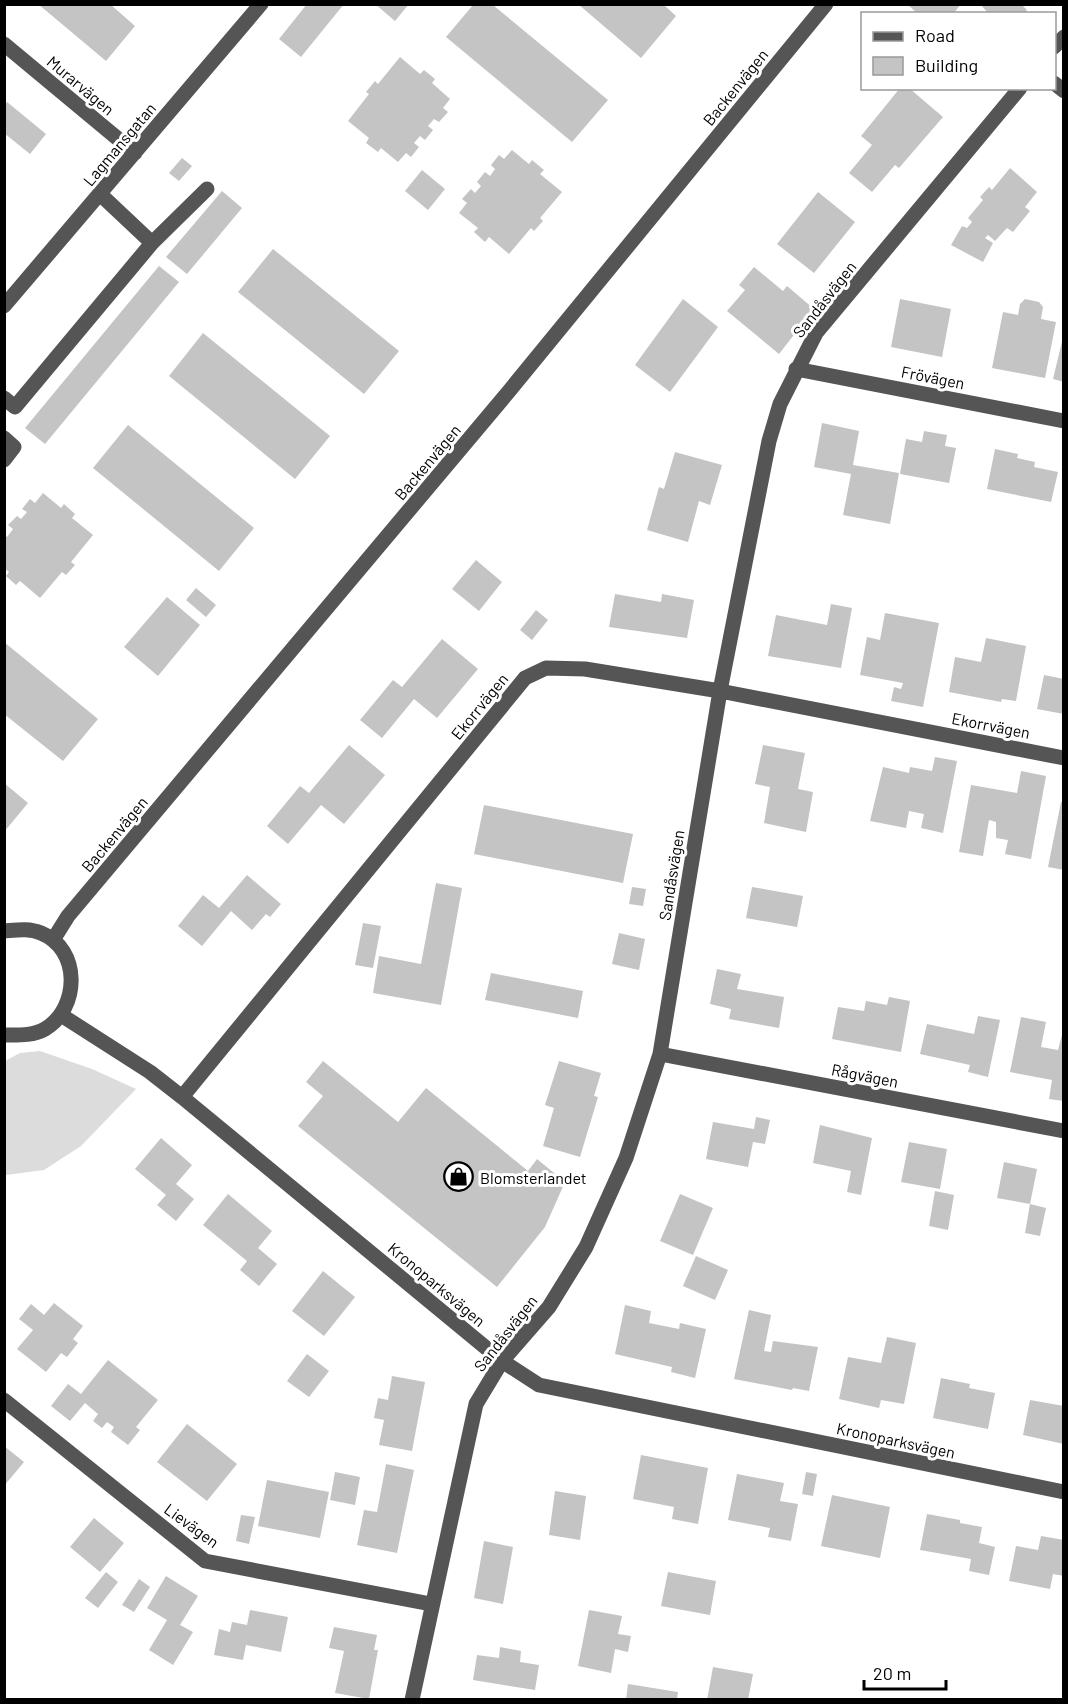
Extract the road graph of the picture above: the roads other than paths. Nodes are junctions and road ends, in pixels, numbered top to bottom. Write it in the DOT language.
graph roads {
  1 [pos="261,4"];
  2 [pos="826,4"];
  3 [pos="4,44"];
  4 [pos="1018,90"];
  5 [pos="135,153"];
  6 [pos="207,189"];
  7 [pos="100,194"];
  8 [pos="152,243"];
  9 [pos="4,306"];
  10 [pos="796,369"];
  11 [pos="4,398"];
  12 [pos="1064,421"];
  13 [pos="4,438"];
  14 [pos="4,460"];
  15 [pos="720,691"];
  16 [pos="1064,758"];
  17 [pos="4,931"];
  18 [pos="53,940"];
  19 [pos="61,1015"];
  20 [pos="4,1035"];
  21 [pos="660,1054"];
  22 [pos="182,1096"];
  23 [pos="1064,1131"];
  24 [pos="502,1361"];
  25 [pos="4,1400"];
  26 [pos="1064,1492"];
  27 [pos="430,1604"];
  28 [pos="412,1700"];
  1 -- 5 [label="street, Lagmansgatan"];
  2 -- 18 [label="street, Backenvägen"];
  3 -- 5 [label="street, Murarvägen"];
  4 -- 10 [label="street, Sandåsvägen"];
  5 -- 7 [label="street, Lagmansgatan"];
  6 -- 8 [label="street"];
  7 -- 8 [label="street"];
  7 -- 9 [label="street, Lagmansgatan"];
  8 -- 11 [label="street"];
  10 -- 12 [label="street, Frövägen"];
  10 -- 15 [label="street, Sandåsvägen"];
  13 -- 14 [label="street"];
  15 -- 16 [label="street, Ekorrvägen"];
  15 -- 21 [label="street, Sandåsvägen"];
  15 -- 22 [label="street, Ekorrvägen"];
  17 -- 18 [label="street"];
  18 -- 19 [label="street"];
  19 -- 20 [label="street"];
  19 -- 22 [label="street, Kronoparksvägen"];
  21 -- 23 [label="street, Rågvägen"];
  21 -- 24 [label="street, Sandåsvägen"];
  22 -- 24 [label="street, Kronoparksvägen"];
  24 -- 26 [label="street, Kronoparksvägen"];
  24 -- 27 [label="street, Sandåsvägen"];
  25 -- 27 [label="street, Lievägen"];
  27 -- 28 [label="street, Sandåsvägen"];
}
